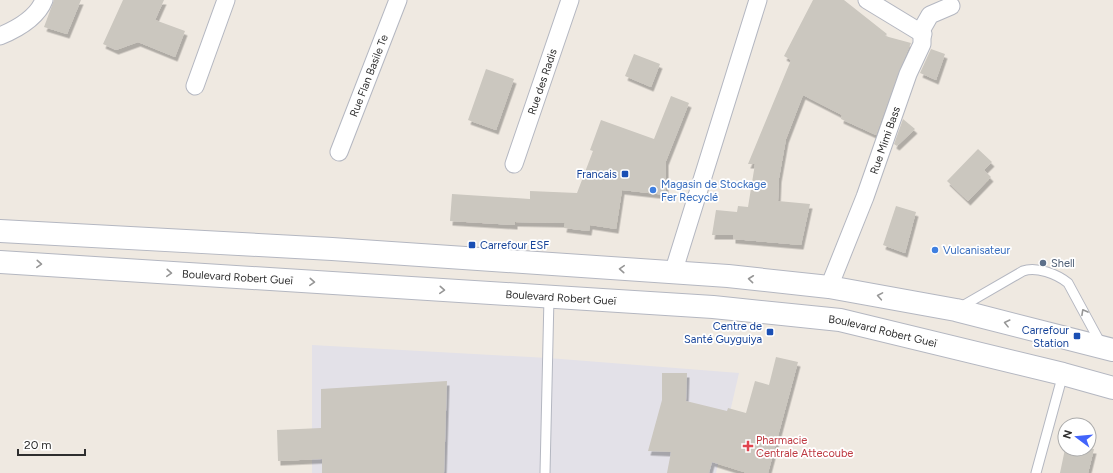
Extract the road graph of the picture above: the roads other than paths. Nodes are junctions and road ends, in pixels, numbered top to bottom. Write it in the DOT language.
graph roads {
  1 [pos="44,0"];
  2 [pos="226,0"];
  3 [pos="398,0"];
  4 [pos="570,0"];
  5 [pos="758,0"];
  6 [pos="867,0"];
  7 [pos="951,6"];
  8 [pos="923,34"];
  9 [pos="0,36"];
  10 [pos="195,86"];
  11 [pos="340,152"];
  12 [pos="514,164"];
  13 [pos="0,231"];
  14 [pos="0,262"];
  15 [pos="673,273"];
  16 [pos="829,287"];
  17 [pos="549,297"];
  18 [pos="956,310"];
  19 [pos="1108,348"];
  20 [pos="1063,374"];
  21 [pos="1113,388"];
  22 [pos="545,473"];
  23 [pos="1036,473"];
  1 -- 9 [label="street"];
  2 -- 10 [label="street"];
  3 -- 11 [label="street, Rue Flan Basile Te"];
  4 -- 12 [label="street, Rue des Radis"];
  5 -- 15 [label="street"];
  6 -- 8 [label="street"];
  7 -- 8 [label="street, Rue Mimi Bass"];
  8 -- 16 [label="street, Rue Mimi Bass"];
  15 -- 13 [label="main road, one-way"];
  14 -- 17 [label="main road, Boulevard Robert Gueï, one-way"];
  16 -- 15 [label="main road, one-way"];
  18 -- 16 [label="main road, one-way"];
  17 -- 20 [label="main road, Boulevard Robert Gueï"];
  17 -- 22 [label="lane"];
  19 -- 18 [label="main road, one-way"];
  19 -- 18 [label="lane, one-way"];
  20 -- 21 [label="main road, Boulevard Robert Gueï"];
  20 -- 23 [label="lane"];
}
